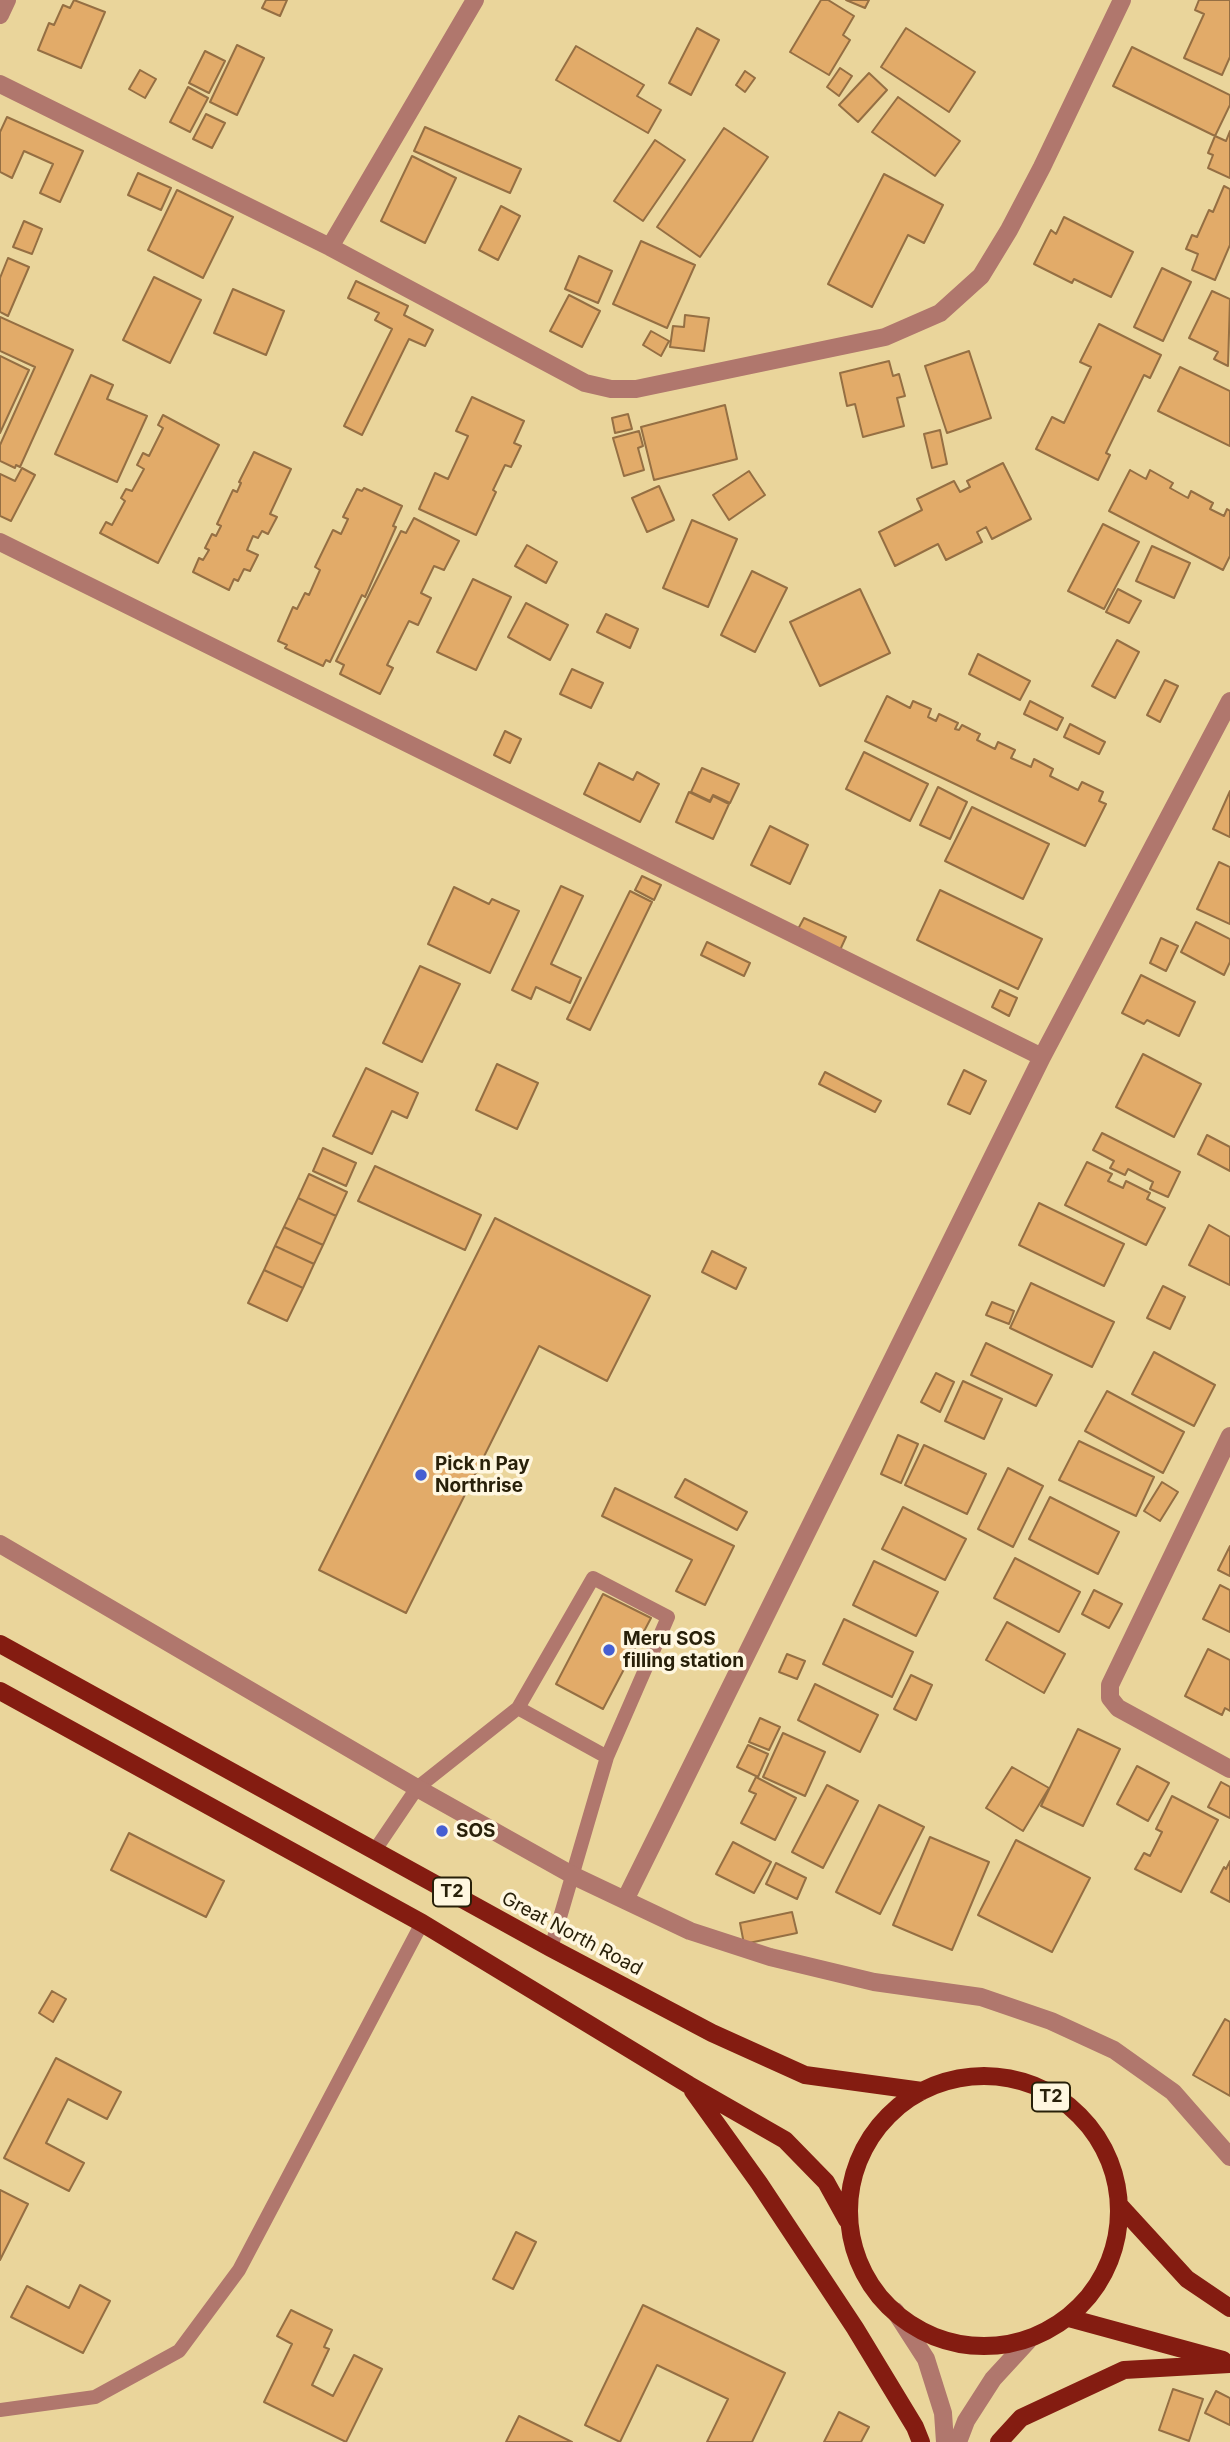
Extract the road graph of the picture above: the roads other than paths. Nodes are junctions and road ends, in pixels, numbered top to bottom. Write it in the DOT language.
graph roads {
  1 [pos="7,0"];
  2 [pos="475,0"];
  3 [pos="1122,0"];
  4 [pos="0,15"];
  5 [pos="0,84"];
  6 [pos="330,247"];
  7 [pos="0,542"];
  8 [pos="1230,701"];
  9 [pos="1042,1057"];
  10 [pos="1230,1436"];
  11 [pos="0,1544"];
  12 [pos="0,1644"];
  13 [pos="0,1691"];
  14 [pos="518,1708"];
  15 [pos="607,1757"];
  16 [pos="1230,1769"];
  17 [pos="417,1788"];
  18 [pos="375,1850"];
  19 [pos="574,1876"];
  20 [pos="625,1900"];
  21 [pos="422,1923"];
  22 [pos="551,1948"];
  23 [pos="689,2085"];
  24 [pos="922,2091"];
  25 [pos="1230,2157"];
  26 [pos="1121,2207"];
  27 [pos="847,2220"];
  28 [pos="1230,2308"];
  29 [pos="895,2311"];
  30 [pos="1069,2318"];
  31 [pos="1028,2341"];
  32 [pos="1230,2363"];
  33 [pos="0,2410"];
  34 [pos="921,2442"];
  35 [pos="945,2442"];
  36 [pos="958,2442"];
  37 [pos="999,2442"];
  1 -- 4 [label="street"];
  2 -- 6 [label="street"];
  3 -- 6 [label="street"];
  5 -- 6 [label="street"];
  7 -- 9 [label="street"];
  8 -- 9 [label="street"];
  9 -- 20 [label="street"];
  10 -- 16 [label="street"];
  11 -- 17 [label="street"];
  12 -- 18 [label="main road, Great North Road / T2"];
  13 -- 21 [label="main road, T2"];
  14 -- 15 [label="lane"];
  14 -- 15 [label="lane"];
  14 -- 17 [label="lane"];
  15 -- 19 [label="lane"];
  17 -- 18 [label="lane"];
  17 -- 19 [label="street"];
  18 -- 22 [label="main road, Great North Road / T2"];
  19 -- 20 [label="street"];
  19 -- 22 [label="lane"];
  20 -- 25 [label="street"];
  21 -- 23 [label="main road, T2"];
  21 -- 33 [label="lane"];
  22 -- 24 [label="main road, Great North Road / T2"];
  23 -- 27 [label="main road, T2"];
  23 -- 34 [label="main road"];
  24 -- 26 [label="main road, T2"];
  24 -- 27 [label="main road, T2"];
  26 -- 28 [label="main road"];
  26 -- 30 [label="main road, T2"];
  27 -- 29 [label="main road, T2"];
  29 -- 31 [label="main road, T2"];
  29 -- 35 [label="street"];
  30 -- 31 [label="main road, T2"];
  30 -- 32 [label="main road"];
  31 -- 36 [label="street"];
  32 -- 37 [label="main road"];
}
